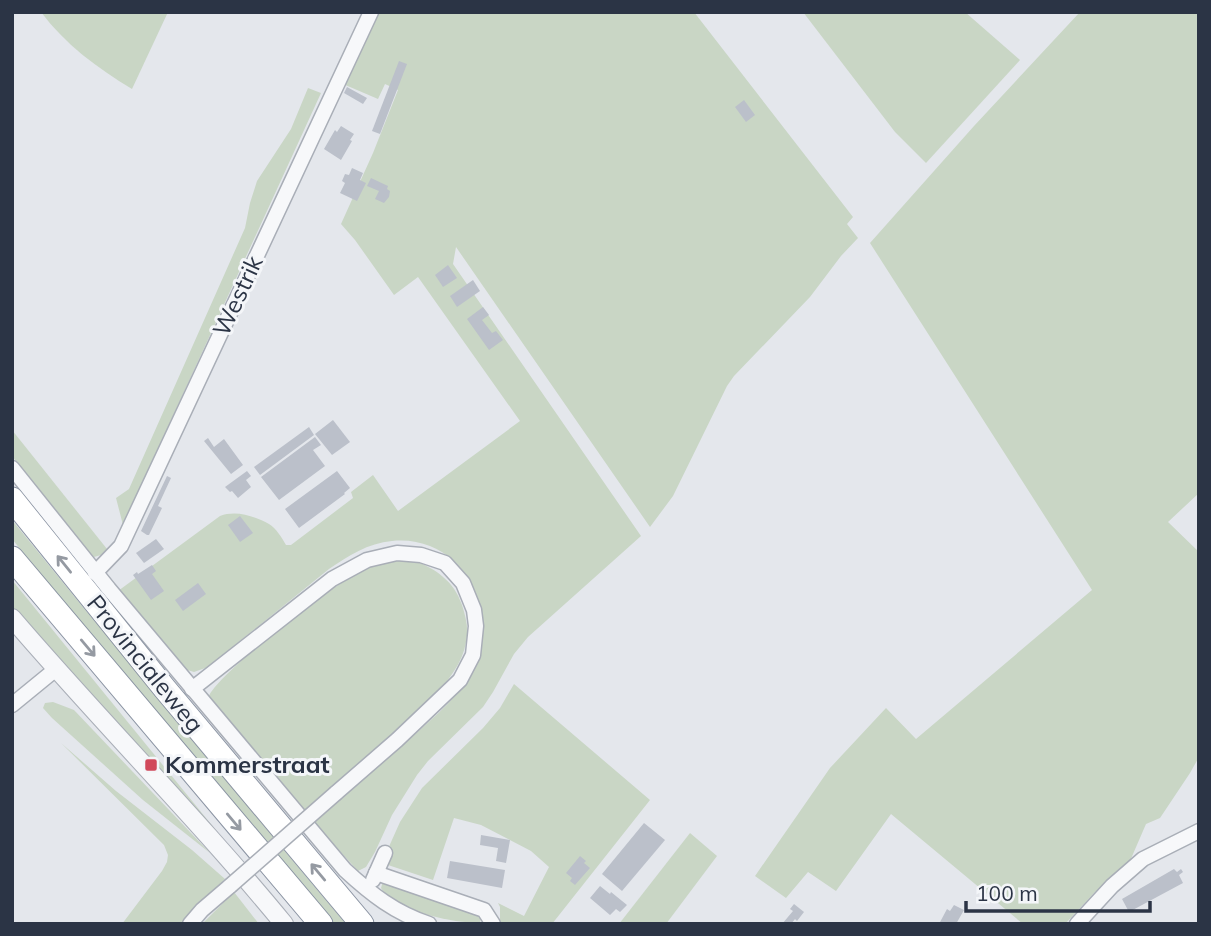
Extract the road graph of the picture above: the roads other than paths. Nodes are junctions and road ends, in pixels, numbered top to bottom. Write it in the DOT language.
graph roads {
  1 [pos="371,12"];
  2 [pos="12,468"];
  3 [pos="12,499"];
  4 [pos="12,558"];
  5 [pos="95,573"];
  6 [pos="12,618"];
  7 [pos="56,669"];
  8 [pos="192,689"];
  9 [pos="12,705"];
  10 [pos="1199,831"];
  11 [pos="385,853"];
  12 [pos="376,873"];
  13 [pos="368,891"];
  14 [pos="190,924"];
  15 [pos="284,924"];
  16 [pos="321,924"];
  17 [pos="362,924"];
  18 [pos="429,924"];
  19 [pos="493,924"];
  20 [pos="1077,924"];
  1 -- 5 [label="street, Westrik"];
  2 -- 5 [label="street"];
  17 -- 3 [label="highway, Provincialeweg, one-way"];
  4 -- 16 [label="highway, Provincialeweg, one-way"];
  5 -- 8 [label="street"];
  6 -- 7 [label="street"];
  7 -- 9 [label="street"];
  7 -- 15 [label="street"];
  8 -- 13 [label="street"];
  8 -- 14 [label="street, bridge"];
  10 -- 20 [label="street"];
  11 -- 12 [label="street"];
  12 -- 13 [label="street"];
  12 -- 19 [label="street"];
  13 -- 18 [label="street"];
}
